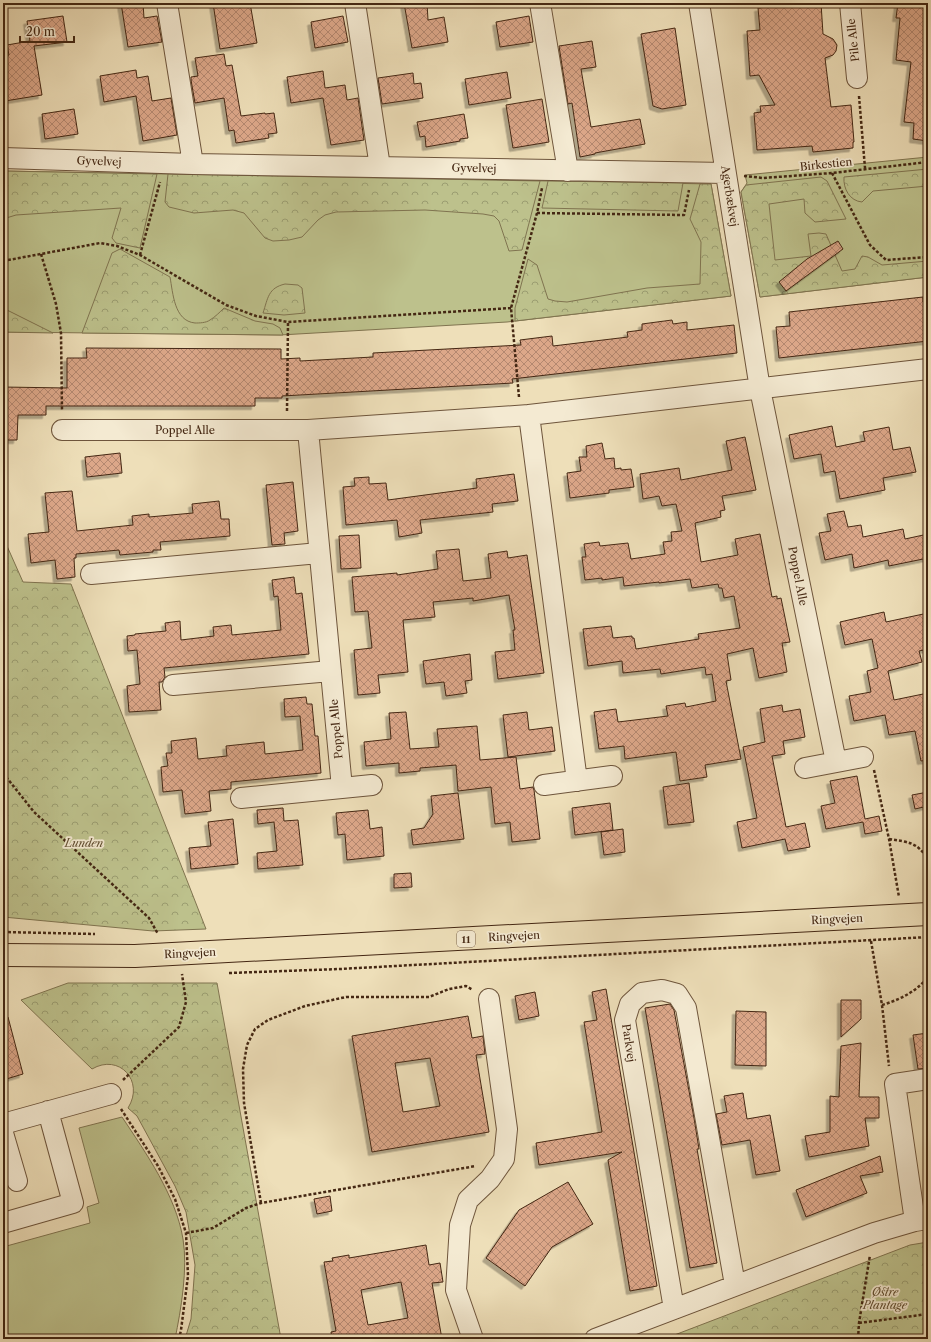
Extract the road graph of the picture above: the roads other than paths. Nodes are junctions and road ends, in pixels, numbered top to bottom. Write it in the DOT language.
graph roads {
  1 [pos="167,3"];
  2 [pos="355,3"];
  3 [pos="540,3"];
  4 [pos="699,3"];
  5 [pos="850,3"];
  6 [pos="857,78"];
  7 [pos="4,154"];
  8 [pos="193,164"];
  9 [pos="380,167"];
  10 [pos="568,170"];
  11 [pos="726,173"];
  12 [pos="928,369"];
  13 [pos="760,389"];
  14 [pos="529,415"];
  15 [pos="62,430"];
  16 [pos="308,430"];
  17 [pos="319,553"];
  18 [pos="91,574"];
  19 [pos="331,671"];
  20 [pos="174,686"];
  21 [pos="863,756"];
  22 [pos="836,762"];
  23 [pos="805,768"];
  24 [pos="612,776"];
  25 [pos="577,781"];
  26 [pos="372,785"];
  27 [pos="544,785"];
  28 [pos="342,788"];
  29 [pos="241,798"];
  30 [pos="928,914"];
  31 [pos="3,955"];
  32 [pos="488,999"];
  33 [pos="928,1079"];
  34 [pos="111,1094"];
  35 [pos="48,1111"];
  36 [pos="3,1124"];
  37 [pos="3,1133"];
  38 [pos="17,1181"];
  39 [pos="922,1220"];
  40 [pos="3,1223"];
  41 [pos="735,1285"];
  42 [pos="674,1309"];
  43 [pos="473,1339"];
  44 [pos="595,1339"];
  1 -- 8 [label="street"];
  2 -- 9 [label="street"];
  3 -- 10 [label="street"];
  4 -- 11 [label="street, Agerbækvej"];
  5 -- 6 [label="street, Pile Alle"];
  7 -- 8 [label="street, Gyvelvej"];
  8 -- 9 [label="street, Gyvelvej"];
  9 -- 10 [label="street, Gyvelvej"];
  10 -- 11 [label="street, Gyvelvej"];
  11 -- 13 [label="street, Agerbækvej"];
  12 -- 13 [label="street, Poppel Alle"];
  13 -- 14 [label="street, Poppel Alle"];
  13 -- 22 [label="street, Poppel Alle"];
  14 -- 16 [label="street, Poppel Alle"];
  14 -- 25 [label="street"];
  15 -- 16 [label="street, Poppel Alle"];
  16 -- 17 [label="street, Poppel Alle"];
  17 -- 18 [label="street"];
  17 -- 19 [label="street, Poppel Alle"];
  19 -- 20 [label="street"];
  19 -- 28 [label="street, Poppel Alle"];
  21 -- 22 [label="street"];
  22 -- 23 [label="street"];
  24 -- 25 [label="street"];
  25 -- 27 [label="street"];
  26 -- 28 [label="street"];
  28 -- 29 [label="street"];
  30 -- 31 [label="main road, Ringvejen / 11"];
  32 -- 43 [label="street"];
  33 -- 39 [label="street"];
  34 -- 35 [label="street"];
  35 -- 36 [label="street"];
  35 -- 40 [label="street"];
  37 -- 38 [label="street"];
  39 -- 41 [label="street"];
  41 -- 42 [label="street"];
  41 -- 42 [label="street, Parkvej"];
  42 -- 44 [label="street"];
}
